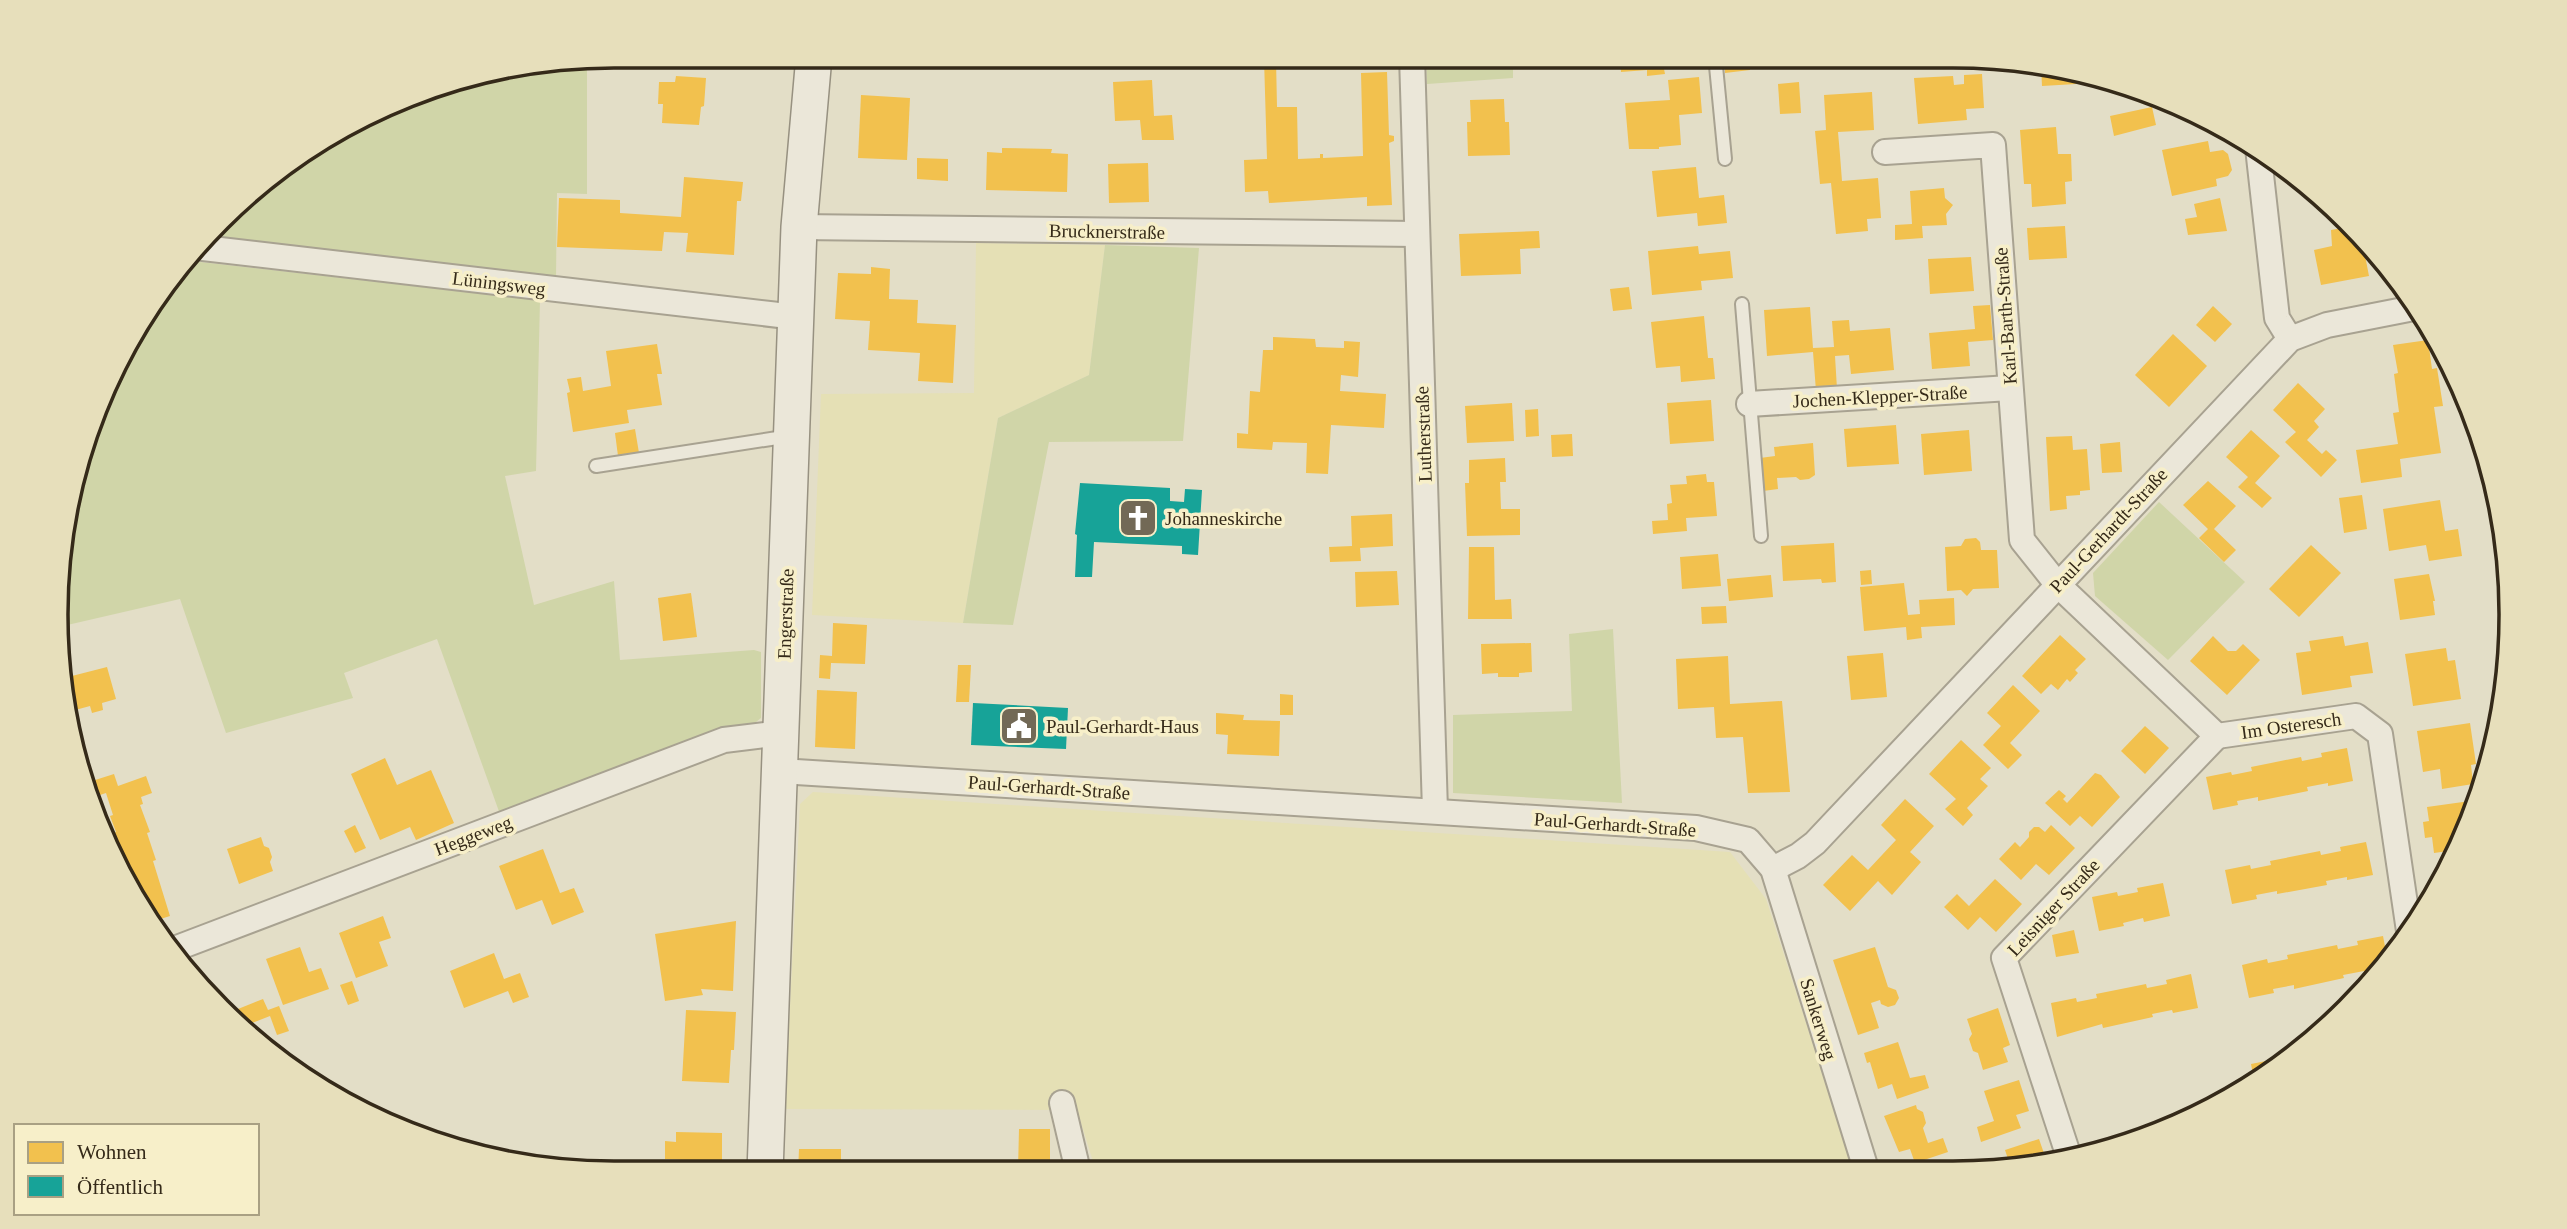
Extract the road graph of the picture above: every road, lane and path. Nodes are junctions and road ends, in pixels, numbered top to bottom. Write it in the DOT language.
graph roads {
  1 [pos="813,68"];
  2 [pos="1412,68"];
  3 [pos="1716,68"];
  4 [pos="1885,152"];
  5 [pos="1725,159"];
  6 [pos="2260,163"];
  7 [pos="799,227"];
  8 [pos="1416,234"];
  9 [pos="209,249"];
  10 [pos="1742,304"];
  11 [pos="2406,310"];
  12 [pos="796,317"];
  13 [pos="2290,338"];
  14 [pos="2010,388"];
  15 [pos="1749,404"];
  16 [pos="792,435"];
  17 [pos="596,466"];
  18 [pos="1761,536"];
  19 [pos="2057,584"];
  20 [pos="781,733"];
  21 [pos="2217,736"];
  22 [pos="780,771"];
  23 [pos="1435,811"];
  24 [pos="1773,869"];
  25 [pos="2407,918"];
  26 [pos="181,947"];
  27 [pos="1062,1103"];
  28 [pos="2065,1149"];
  29 [pos="765,1161"];
  30 [pos="1076,1161"];
  31 [pos="1864,1161"];
  1 -- 7 [label="main road, Engerstraße"];
  2 -- 8 [label="street, Lutherstraße"];
  3 -- 5 [label="lane"];
  4 -- 14 [label="street, Karl-Barth-Straße"];
  6 -- 13 [label="street"];
  7 -- 8 [label="street, Brucknerstraße"];
  7 -- 12 [label="main road, Engerstraße"];
  8 -- 23 [label="street, Lutherstraße"];
  9 -- 12 [label="street, Lüningsweg"];
  10 -- 15 [label="lane"];
  11 -- 13 [label="street, Paul-Gerhardt-Straße"];
  12 -- 16 [label="main road, Engerstraße"];
  13 -- 19 [label="street, Paul-Gerhardt-Straße"];
  14 -- 15 [label="street, Jochen-Klepper-Straße"];
  14 -- 19 [label="street, Karl-Barth-Straße"];
  15 -- 18 [label="lane"];
  16 -- 17 [label="lane"];
  16 -- 20 [label="main road, Engerstraße"];
  19 -- 21 [label="street, Im Osteresch"];
  19 -- 24 [label="street, Paul-Gerhardt-Straße"];
  20 -- 22 [label="main road, Engerstraße"];
  20 -- 26 [label="street, Heggeweg"];
  21 -- 25 [label="street, Im Osteresch"];
  21 -- 28 [label="street, Leisniger Straße"];
  22 -- 23 [label="street, Paul-Gerhardt-Straße"];
  22 -- 29 [label="main road, Engerstraße"];
  23 -- 24 [label="street, Paul-Gerhardt-Straße"];
  24 -- 31 [label="street, Sankerweg"];
  27 -- 30 [label="street"];
}
